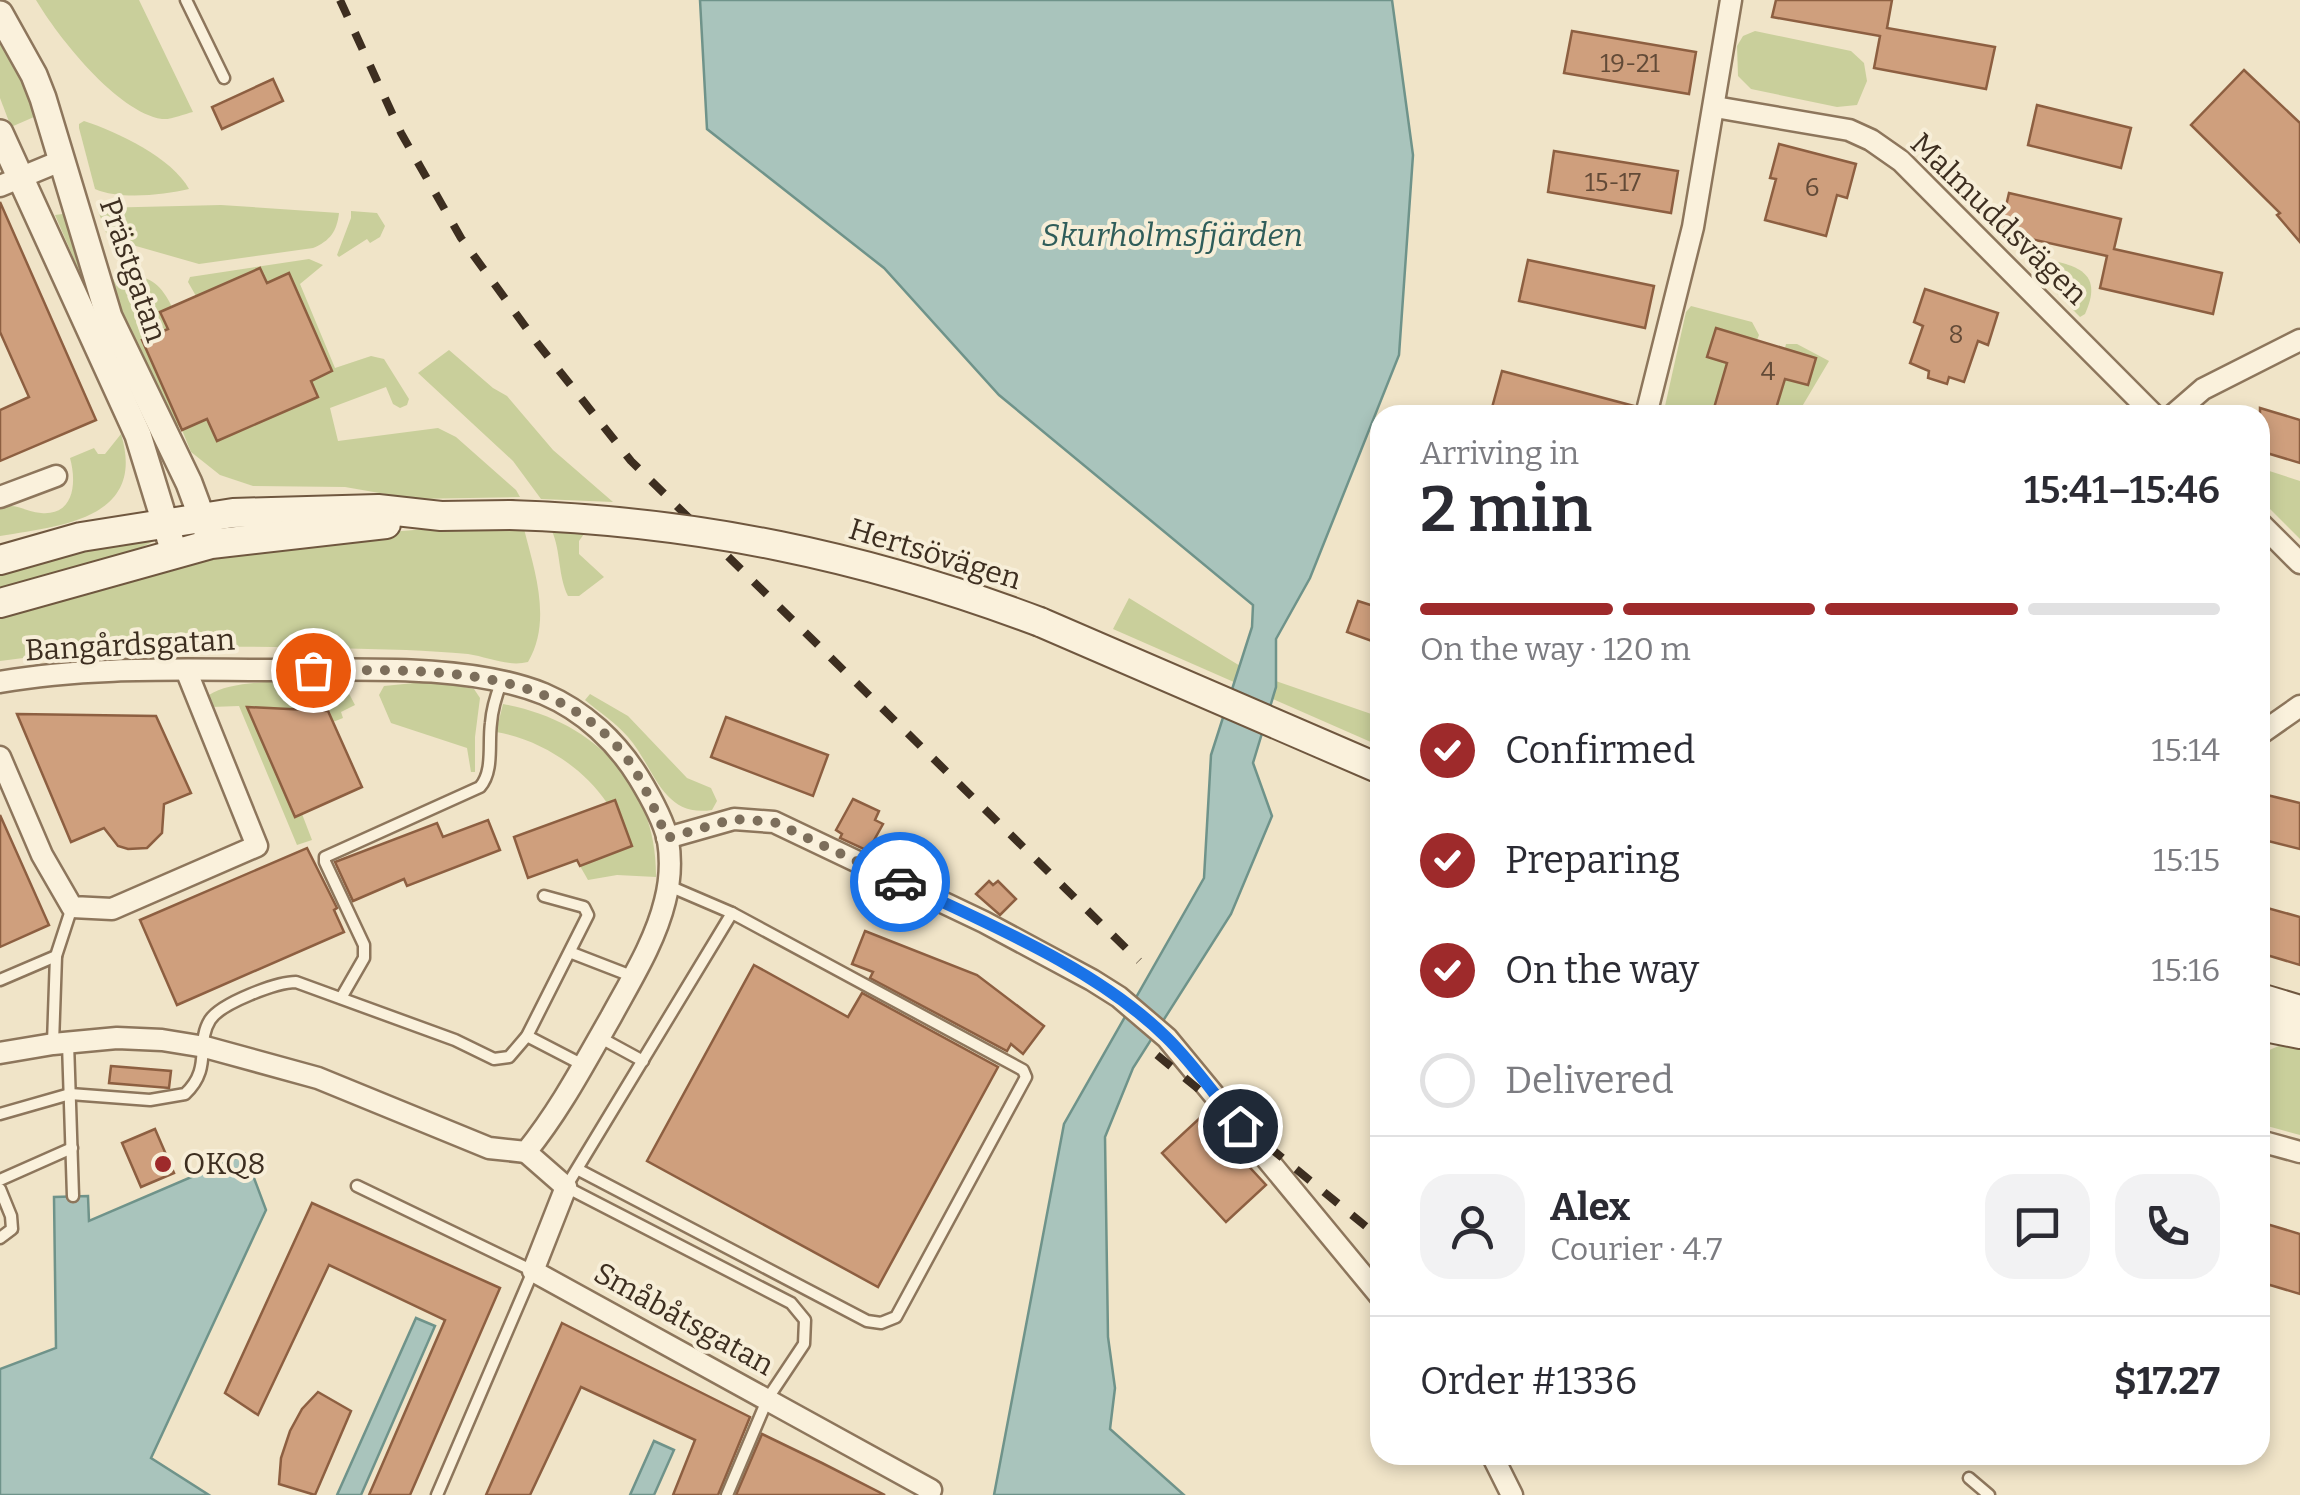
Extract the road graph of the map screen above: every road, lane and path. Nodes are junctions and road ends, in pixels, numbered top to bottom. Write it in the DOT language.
graph roads {
  1 [pos="186,0"];
  2 [pos="1731,0"];
  3 [pos="0,14"];
  4 [pos="224,78"];
  5 [pos="1715,107"];
  6 [pos="0,133"];
  7 [pos="62,160"];
  8 [pos="11,181"];
  9 [pos="2300,340"];
  10 [pos="1648,405"];
  11 [pos="2144,405"];
  12 [pos="2185,405"];
  13 [pos="56,476"];
  14 [pos="0,497"];
  15 [pos="189,533"];
  16 [pos="2270,533"];
  17 [pos="0,560"];
  18 [pos="2300,563"];
  19 [pos="0,602"];
  20 [pos="186,670"];
  21 [pos="0,682"];
  22 [pos="501,683"];
  23 [pos="2300,706"];
  24 [pos="2270,727"];
  25 [pos="0,757"];
  26 [pos="1370,765"];
  27 [pos="667,838"];
  28 [pos="668,885"];
  29 [pos="544,896"];
  30 [pos="72,907"];
  31 [pos="732,914"];
  32 [pos="572,952"];
  33 [pos="56,956"];
  34 [pos="634,976"];
  35 [pos="0,980"];
  36 [pos="341,998"];
  37 [pos="2270,1001"];
  38 [pos="2300,1010"];
  39 [pos="2270,1028"];
  40 [pos="2300,1034"];
  41 [pos="527,1036"];
  42 [pos="600,1038"];
  43 [pos="60,1043"];
  44 [pos="205,1047"];
  45 [pos="0,1053"];
  46 [pos="643,1061"];
  47 [pos="584,1065"];
  48 [pos="70,1094"];
  49 [pos="0,1114"];
  50 [pos="2270,1144"];
  51 [pos="72,1148"];
  52 [pos="526,1152"];
  53 [pos="2300,1152"];
  54 [pos="572,1178"];
  55 [pos="0,1180"];
  56 [pos="356,1186"];
  57 [pos="0,1189"];
  58 [pos="73,1196"];
  59 [pos="0,1238"];
  60 [pos="534,1271"];
  61 [pos="1370,1284"];
  62 [pos="768,1398"];
  63 [pos="1497,1465"];
  64 [pos="1969,1478"];
  65 [pos="931,1490"];
  66 [pos="438,1495"];
  67 [pos="727,1495"];
  68 [pos="1512,1495"];
  69 [pos="1989,1495"];
  1 -- 4 [label="lane"];
  2 -- 5 [label="street"];
  3 -- 7 [label="street, Prästgatan"];
  5 -- 10 [label="street"];
  5 -- 11 [label="street, Malmuddsvägen"];
  6 -- 8 [label="street, Prästgatan"];
  7 -- 8 [label="street"];
  7 -- 15 [label="street, Prästgatan"];
  8 -- 15 [label="street, Prästgatan"];
  9 -- 12 [label="street"];
  13 -- 14 [label="street"];
  15 -- 17 [label="main road"];
  15 -- 19 [label="main road"];
  15 -- 26 [label="main road, Hertsövägen, bridge"];
  16 -- 18 [label="street"];
  20 -- 21 [label="street, Bangårdsgatan"];
  20 -- 22 [label="street, Bangårdsgatan"];
  20 -- 30 [label="street"];
  22 -- 27 [label="street, Bangårdsgatan"];
  22 -- 36 [label="lane"];
  23 -- 24 [label="street"];
  25 -- 30 [label="street"];
  27 -- 28 [label="street"];
  27 -- 61 [label="street"];
  28 -- 31 [label="lane"];
  28 -- 34 [label="street"];
  29 -- 32 [label="lane"];
  30 -- 33 [label="lane"];
  31 -- 46 [label="lane"];
  31 -- 54 [label="lane"];
  32 -- 34 [label="lane"];
  32 -- 41 [label="lane"];
  33 -- 35 [label="lane"];
  33 -- 43 [label="lane"];
  34 -- 42 [label="street"];
  36 -- 41 [label="lane"];
  36 -- 44 [label="lane"];
  37 -- 38 [label="main road"];
  39 -- 40 [label="main road"];
  41 -- 47 [label="lane"];
  42 -- 46 [label="lane"];
  42 -- 47 [label="street"];
  43 -- 44 [label="street"];
  43 -- 45 [label="street"];
  43 -- 48 [label="lane"];
  44 -- 48 [label="lane"];
  44 -- 52 [label="street"];
  46 -- 54 [label="lane"];
  47 -- 52 [label="street"];
  48 -- 49 [label="lane"];
  48 -- 51 [label="lane"];
  50 -- 53 [label="street"];
  51 -- 55 [label="lane"];
  51 -- 58 [label="lane"];
  52 -- 54 [label="street"];
  54 -- 60 [label="street"];
  54 -- 62 [label="lane"];
  56 -- 60 [label="lane"];
  57 -- 59 [label="lane"];
  60 -- 62 [label="street, Småbåtsgatan"];
  60 -- 66 [label="lane"];
  62 -- 65 [label="street, Småbåtsgatan"];
  62 -- 67 [label="lane"];
  63 -- 68 [label="street"];
  64 -- 69 [label="lane"];
}
